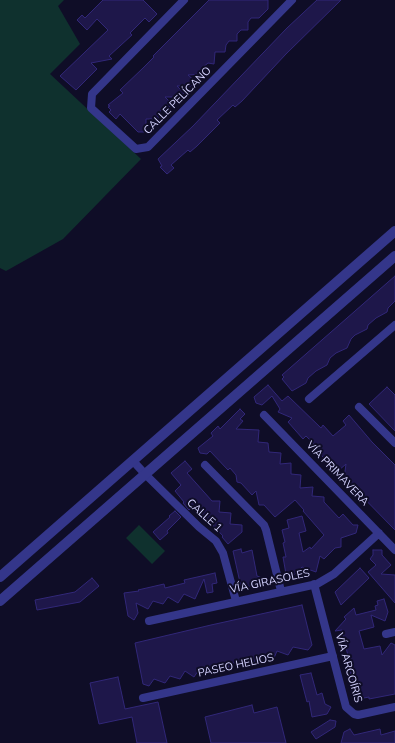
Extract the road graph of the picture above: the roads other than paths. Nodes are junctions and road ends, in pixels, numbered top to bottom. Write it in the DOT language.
graph roads {
  1 [pos="184,0"];
  2 [pos="292,0"];
  3 [pos="395,231"];
  4 [pos="395,238"];
  5 [pos="395,256"];
  6 [pos="357,264"];
  7 [pos="395,325"];
  8 [pos="309,399"];
  9 [pos="359,407"];
  10 [pos="264,415"];
  11 [pos="395,444"];
  12 [pos="133,461"];
  13 [pos="205,465"];
  14 [pos="145,474"];
  15 [pos="379,533"];
  16 [pos="395,550"];
  17 [pos="0,577"];
  18 [pos="314,584"];
  19 [pos="281,592"];
  20 [pos="0,601"];
  21 [pos="236,601"];
  22 [pos="149,621"];
  23 [pos="395,632"];
  24 [pos="386,634"];
  25 [pos="333,656"];
  26 [pos="143,698"];
  27 [pos="395,707"];
  1 -- 2 [label="street, CALLE PELÍCANO"];
  3 -- 6 [label="street"];
  4 -- 6 [label="street"];
  5 -- 14 [label="street"];
  6 -- 12 [label="street"];
  7 -- 8 [label="street"];
  9 -- 11 [label="street"];
  10 -- 15 [label="street, VÍA PRIMAVERA"];
  12 -- 14 [label="street, CALLE 1"];
  12 -- 17 [label="street"];
  13 -- 19 [label="street"];
  14 -- 20 [label="street"];
  14 -- 21 [label="street, CALLE 1"];
  15 -- 16 [label="street, VÍA PRIMAVERA"];
  15 -- 18 [label="street, VÍA GIRASOLES"];
  18 -- 19 [label="street, VÍA GIRASOLES"];
  18 -- 25 [label="street, VÍA ARCOÍRIS"];
  19 -- 21 [label="street, VÍA GIRASOLES"];
  21 -- 22 [label="street, VÍA GIRASOLES"];
  23 -- 24 [label="street"];
  25 -- 26 [label="street, PASEO HELIOS"];
  25 -- 27 [label="street, VÍA ARCOÍRIS"];
}
